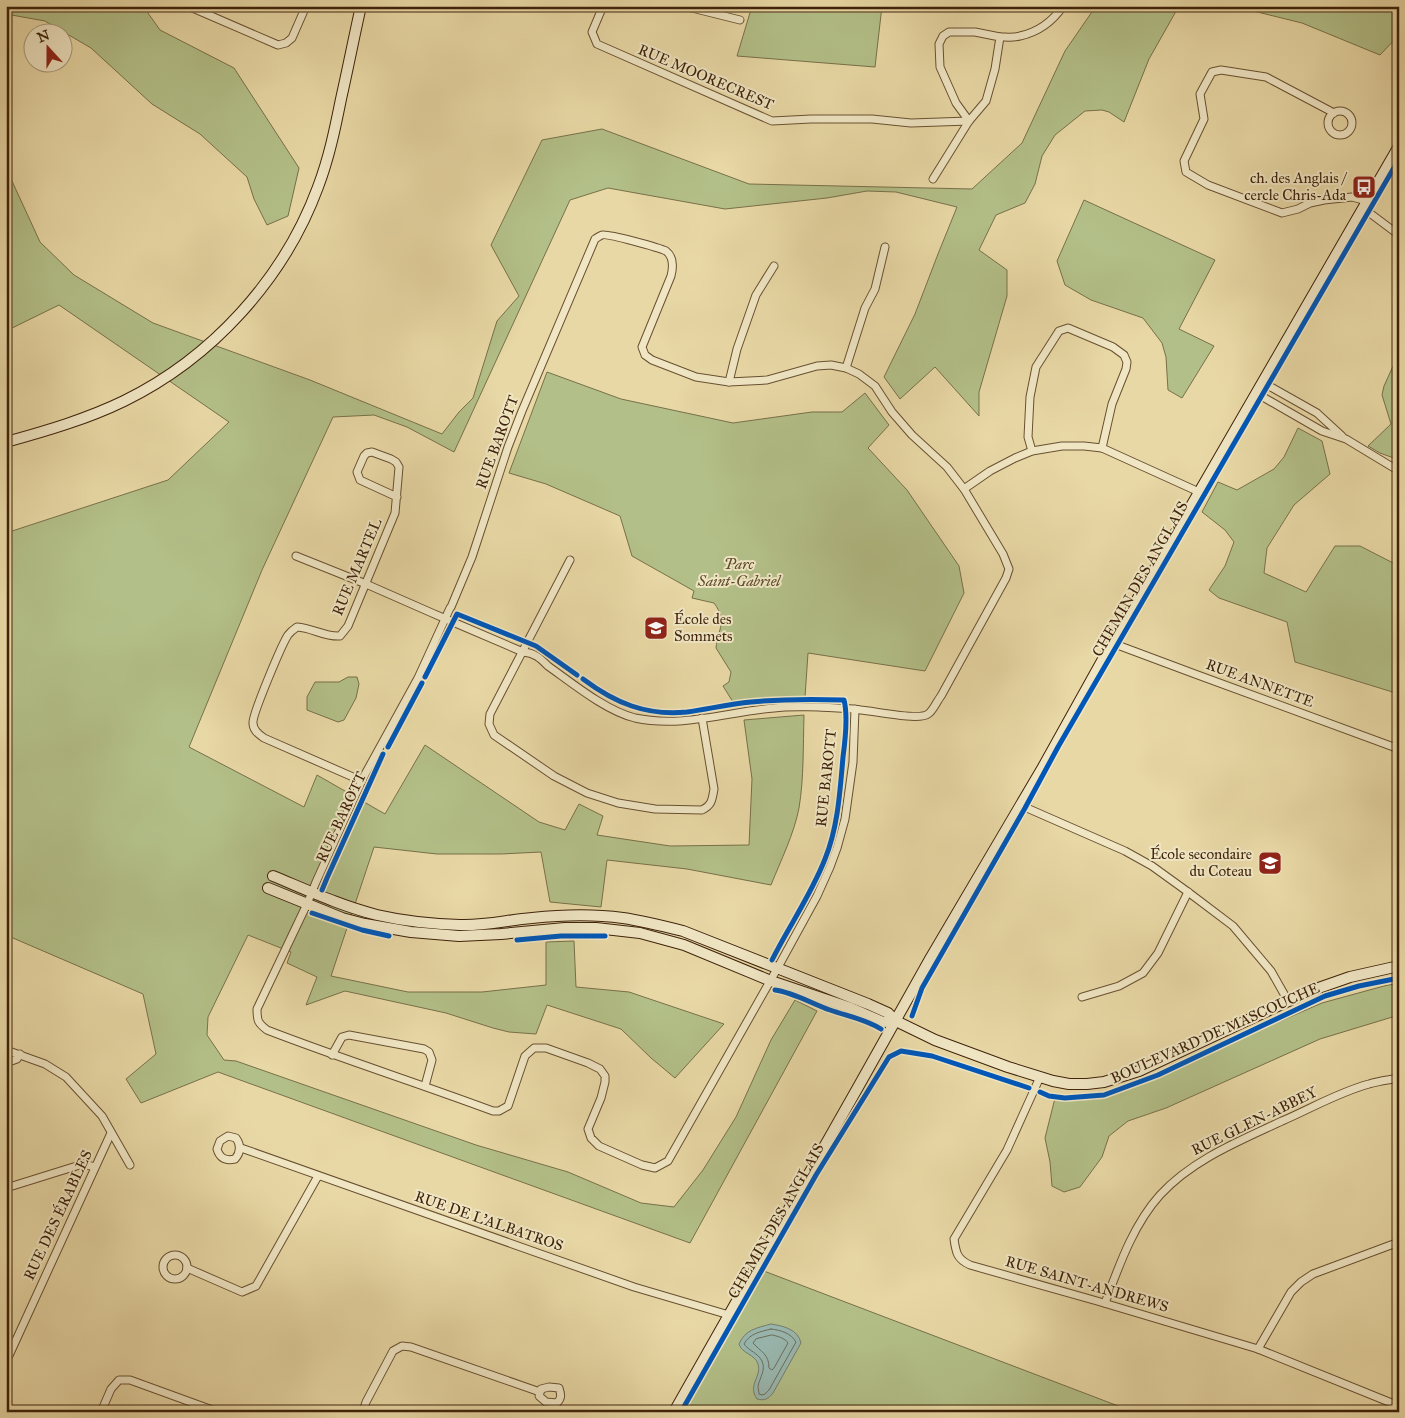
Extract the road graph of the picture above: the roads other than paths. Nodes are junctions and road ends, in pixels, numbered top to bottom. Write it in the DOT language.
graph roads {
  1 [pos="188,6"];
  2 [pos="306,6"];
  3 [pos="361,6"];
  4 [pos="603,6"];
  5 [pos="684,6"];
  6 [pos="1063,6"];
  7 [pos="740,20"];
  8 [pos="1000,37"];
  9 [pos="1334,113"];
  10 [pos="969,121"];
  11 [pos="1399,146"];
  12 [pos="933,180"];
  13 [pos="1365,205"];
  14 [pos="1399,234"];
  15 [pos="885,247"];
  16 [pos="774,266"];
  17 [pos="846,368"];
  18 [pos="729,382"];
  19 [pos="1262,382"];
  20 [pos="1256,393"];
  21 [pos="1346,439"];
  22 [pos="6,442"];
  23 [pos="1102,448"];
  24 [pos="1032,451"];
  25 [pos="1399,471"];
  26 [pos="964,489"];
  27 [pos="1199,492"];
  28 [pos="397,497"];
  29 [pos="296,556"];
  30 [pos="570,560"];
  31 [pos="366,584"];
  32 [pos="445,619"];
  33 [pos="1112,643"];
  34 [pos="523,652"];
  35 [pos="855,709"];
  36 [pos="702,718"];
  37 [pos="1399,749"];
  38 [pos="362,781"];
  39 [pos="1020,806"];
  40 [pos="273,876"];
  41 [pos="268,888"];
  42 [pos="1188,892"];
  43 [pos="312,893"];
  44 [pos="307,904"];
  45 [pos="1399,966"];
  46 [pos="777,969"];
  47 [pos="771,981"];
  48 [pos="1082,997"];
  49 [pos="1288,1000"];
  50 [pos="896,1021"];
  51 [pos="6,1050"];
  52 [pos="20,1054"];
  53 [pos="332,1055"];
  54 [pos="6,1063"];
  55 [pos="1040,1077"];
  56 [pos="1399,1078"];
  57 [pos="425,1086"];
  58 [pos="111,1133"];
  59 [pos="241,1148"];
  60 [pos="130,1165"];
  61 [pos="95,1167"];
  62 [pos="318,1176"];
  63 [pos="6,1188"];
  64 [pos="1399,1242"];
  65 [pos="188,1268"];
  66 [pos="1104,1303"];
  67 [pos="729,1315"];
  68 [pos="1258,1349"];
  69 [pos="6,1362"];
  70 [pos="540,1392"];
  71 [pos="1399,1406"];
  72 [pos="101,1412"];
  73 [pos="218,1412"];
  74 [pos="363,1412"];
  75 [pos="674,1412"];
  1 -- 2 [label="street"];
  3 -- 22 [label="street"];
  4 -- 10 [label="street, RUE MOORECREST"];
  5 -- 7 [label="street"];
  6 -- 8 [label="street"];
  8 -- 10 [label="street"];
  8 -- 10 [label="street"];
  9 -- 13 [label="street"];
  10 -- 12 [label="street"];
  11 -- 13 [label="street, CHEMIN DES ANGLAIS"];
  13 -- 14 [label="street"];
  13 -- 19 [label="street, CHEMIN DES ANGLAIS"];
  15 -- 17 [label="street"];
  16 -- 18 [label="street"];
  17 -- 18 [label="street"];
  17 -- 26 [label="street"];
  18 -- 32 [label="street, RUE BAROTT"];
  19 -- 20 [label="street, CHEMIN DES ANGLAIS"];
  19 -- 21 [label="street"];
  20 -- 21 [label="street"];
  20 -- 27 [label="street, CHEMIN DES ANGLAIS"];
  21 -- 25 [label="street"];
  23 -- 24 [label="street"];
  23 -- 24 [label="street"];
  23 -- 27 [label="street"];
  24 -- 26 [label="street"];
  26 -- 35 [label="street"];
  27 -- 33 [label="street, CHEMIN DES ANGLAIS"];
  28 -- 28 [label="street, RUE MARTEL"];
  28 -- 31 [label="street, RUE MARTEL"];
  29 -- 31 [label="street"];
  30 -- 34 [label="street"];
  31 -- 32 [label="street"];
  31 -- 38 [label="street, RUE MARTEL"];
  32 -- 34 [label="street"];
  32 -- 38 [label="street, RUE BAROTT"];
  33 -- 37 [label="street, RUE ANNETTE"];
  33 -- 39 [label="street, CHEMIN DES ANGLAIS"];
  34 -- 36 [label="street"];
  34 -- 36 [label="street"];
  35 -- 36 [label="street"];
  35 -- 46 [label="street, RUE BAROTT"];
  38 -- 43 [label="street, RUE BAROTT"];
  39 -- 42 [label="street"];
  39 -- 50 [label="street, CHEMIN DES ANGLAIS"];
  40 -- 43 [label="street, BOULEVARD DE MASCOUCHE"];
  41 -- 44 [label="street, BOULEVARD DE MASCOUCHE"];
  42 -- 48 [label="street"];
  42 -- 49 [label="street"];
  43 -- 44 [label="street, RUE BAROTT"];
  43 -- 46 [label="street, BOULEVARD DE MASCOUCHE"];
  44 -- 47 [label="street, BOULEVARD DE MASCOUCHE"];
  44 -- 53 [label="street, RUE BAROTT"];
  45 -- 49 [label="street, BOULEVARD DE MASCOUCHE"];
  46 -- 47 [label="street, RUE BAROTT"];
  46 -- 50 [label="street, BOULEVARD DE MASCOUCHE"];
  47 -- 50 [label="street, BOULEVARD DE MASCOUCHE"];
  47 -- 57 [label="street, RUE BAROTT"];
  49 -- 55 [label="street, BOULEVARD DE MASCOUCHE"];
  50 -- 55 [label="street, BOULEVARD DE MASCOUCHE"];
  50 -- 67 [label="street, CHEMIN DES ANGLAIS"];
  51 -- 52 [label="street"];
  52 -- 54 [label="street"];
  52 -- 58 [label="street"];
  53 -- 57 [label="street, RUE BAROTT"];
  53 -- 57 [label="street"];
  55 -- 66 [label="street, RUE SAINT-ANDREWS"];
  56 -- 66 [label="street, RUE GLEN-ABBEY"];
  58 -- 60 [label="street"];
  58 -- 61 [label="street, RUE DES ÉRABLES"];
  59 -- 62 [label="street, RUE DE L'ALBATROS"];
  61 -- 63 [label="street"];
  61 -- 69 [label="street, RUE DES ÉRABLES"];
  62 -- 65 [label="street"];
  62 -- 67 [label="street, RUE DE L'ALBATROS"];
  64 -- 68 [label="street"];
  66 -- 68 [label="street, RUE SAINT-ANDREWS"];
  67 -- 75 [label="street, CHEMIN DES ANGLAIS"];
  68 -- 71 [label="street, RUE SAINT-ANDREWS"];
  70 -- 74 [label="street"];
  72 -- 73 [label="street"];
}
